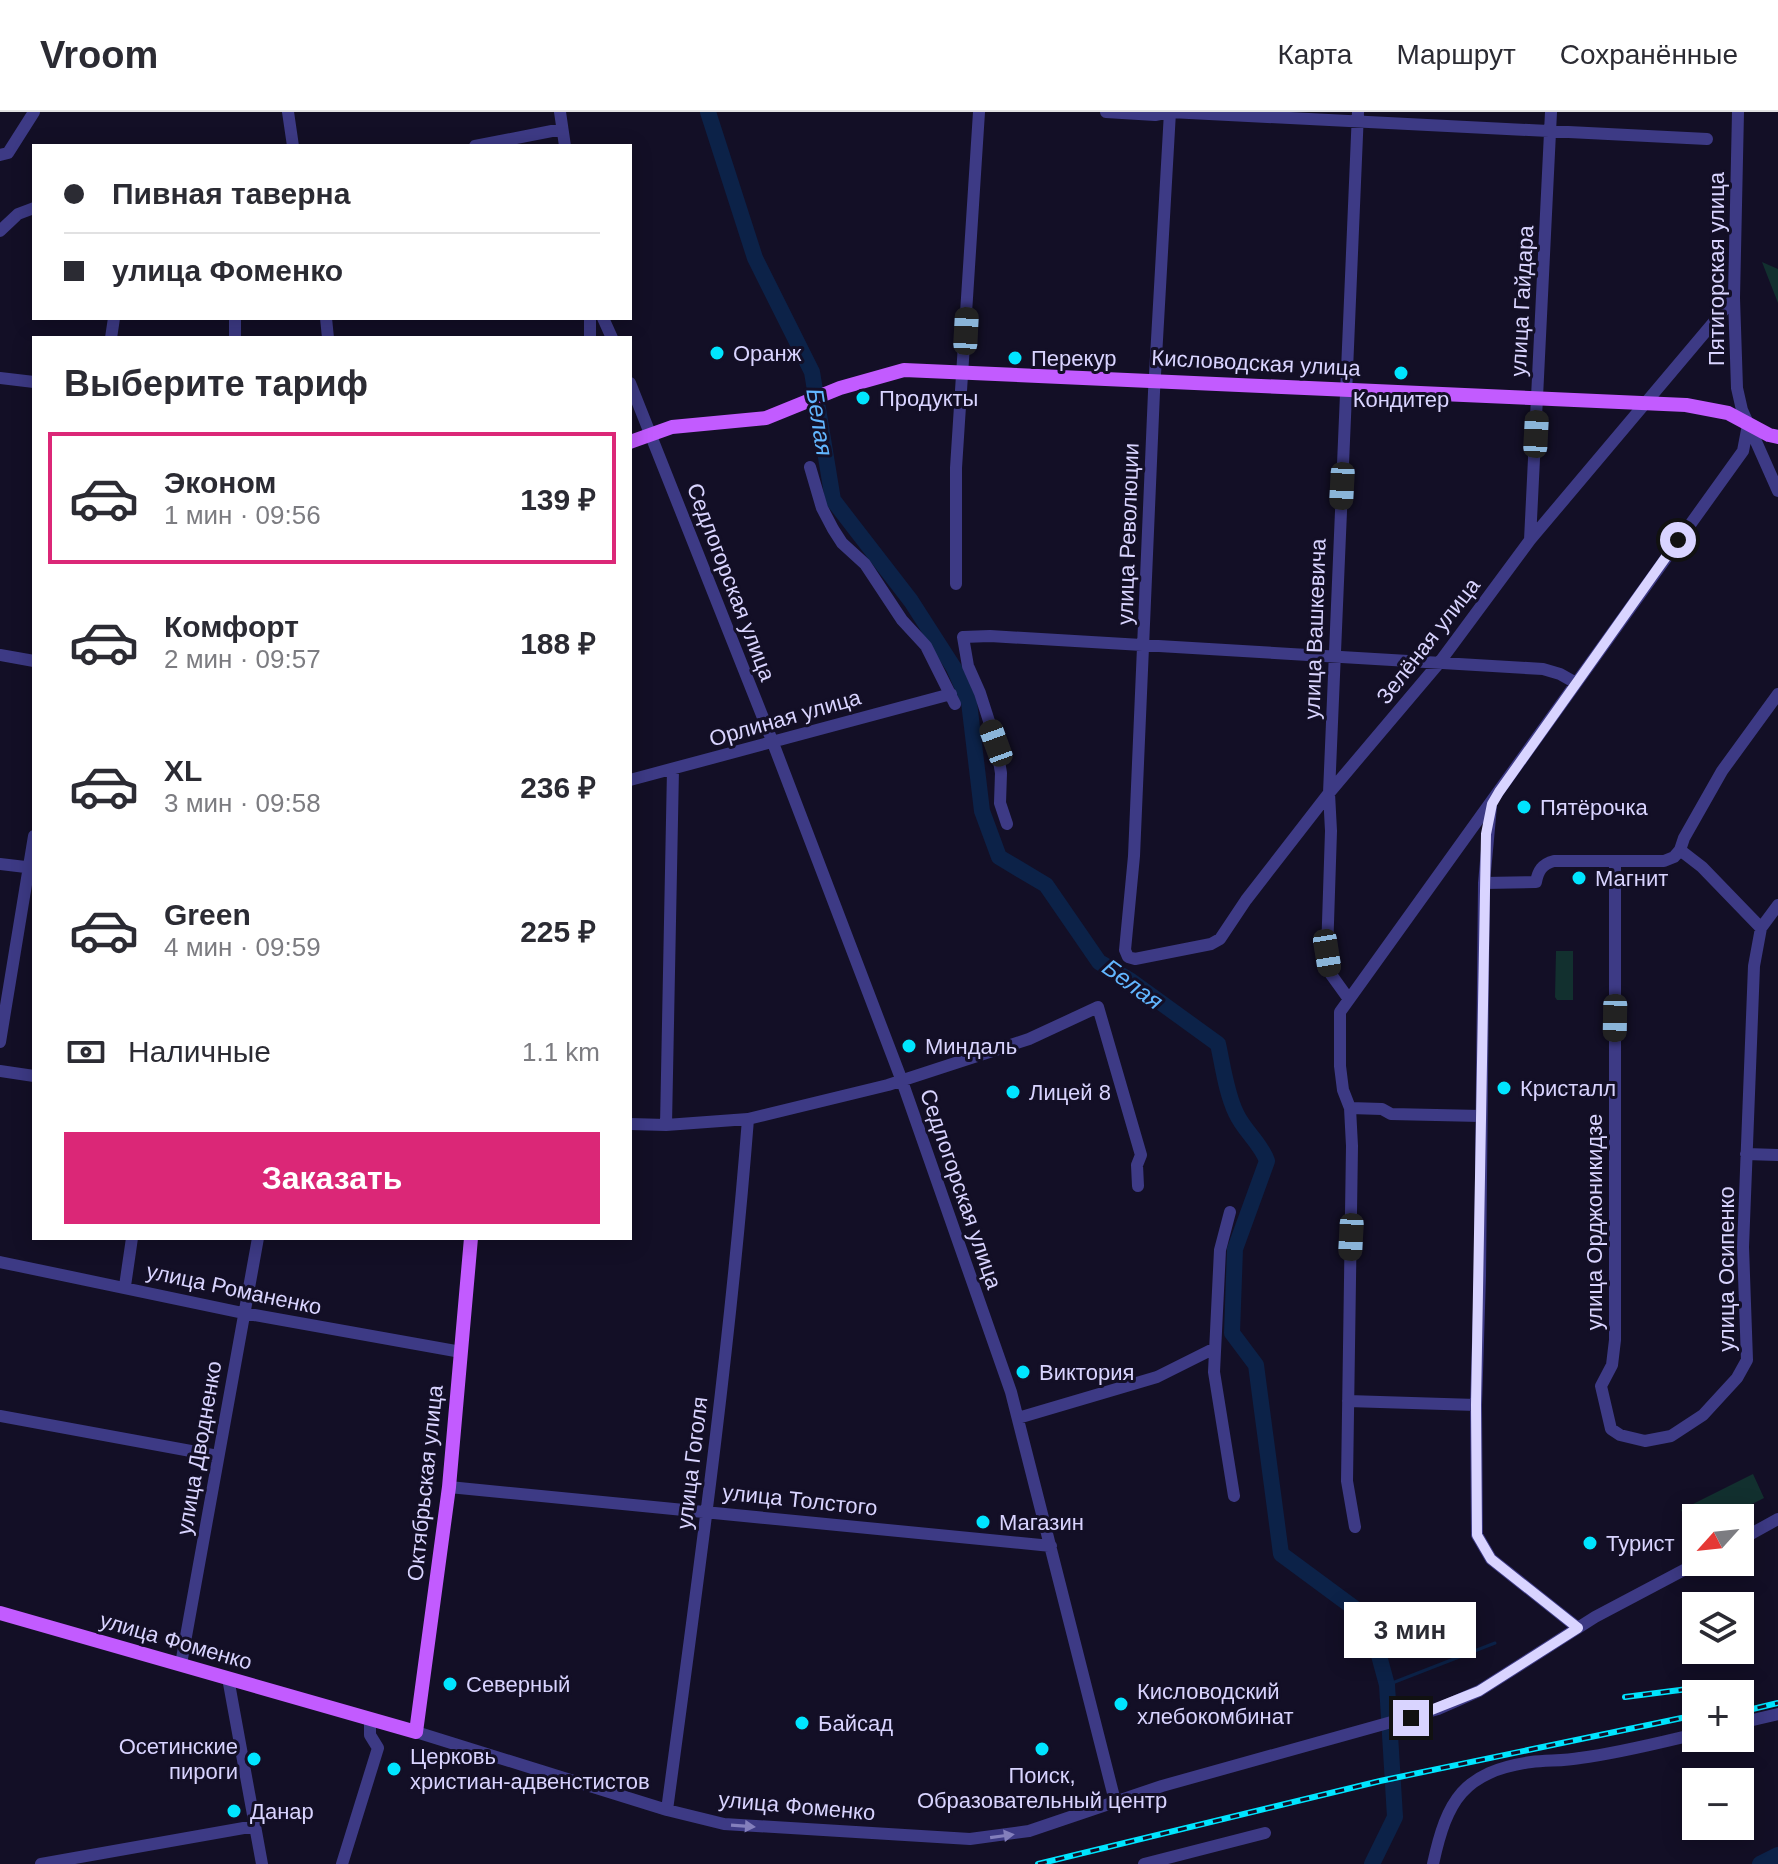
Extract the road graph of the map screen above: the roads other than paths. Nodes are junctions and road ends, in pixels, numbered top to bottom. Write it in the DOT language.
graph roads {
  1 [pos="34,112"];
  2 [pos="288,112"];
  3 [pos="560,112"];
  4 [pos="979,112"];
  5 [pos="1106,112"];
  6 [pos="1170,112"];
  7 [pos="1551,112"];
  8 [pos="1738,112"];
  9 [pos="1357,117"];
  10 [pos="562,129"];
  11 [pos="1550,131"];
  12 [pos="1707,139"];
  13 [pos="293,144"];
  14 [pos="485,144"];
  15 [pos="565,144"];
  16 [pos="0,155"];
  17 [pos="32,209"];
  18 [pos="0,231"];
  19 [pos="1734,298"];
  20 [pos="964,373"];
  21 [pos="0,378"];
  22 [pos="1155,380"];
  23 [pos="32,382"];
  24 [pos="632,388"];
  25 [pos="1346,390"];
  26 [pos="1538,397"];
  27 [pos="1644,403"];
  28 [pos="1748,425"];
  29 [pos="651,433"];
  30 [pos="1778,437"];
  31 [pos="632,441"];
  32 [pos="810,467"];
  33 [pos="1778,491"];
  34 [pos="1530,540"];
  35 [pos="956,584"];
  36 [pos="1143,646"];
  37 [pos="0,655"];
  38 [pos="1334,656"];
  39 [pos="32,661"];
  40 [pos="1439,663"];
  41 [pos="1576,683"];
  42 [pos="1778,694"];
  43 [pos="773,743"];
  44 [pos="673,769"];
  45 [pos="632,779"];
  46 [pos="1329,793"];
  47 [pos="1492,804"];
  48 [pos="1007,824"];
  49 [pos="1680,850"];
  50 [pos="1615,863"];
  51 [pos="0,864"];
  52 [pos="32,868"];
  53 [pos="1484,883"];
  54 [pos="1778,905"];
  55 [pos="1761,928"];
  56 [pos="1128,957"];
  57 [pos="1348,998"];
  58 [pos="0,1042"];
  59 [pos="0,1071"];
  60 [pos="32,1076"];
  61 [pos="902,1081"];
  62 [pos="1350,1108"];
  63 [pos="1481,1116"];
  64 [pos="748,1119"];
  65 [pos="632,1124"];
  66 [pos="666,1125"];
  67 [pos="1746,1154"];
  68 [pos="1778,1155"];
  69 [pos="1138,1186"];
  70 [pos="1230,1212"];
  71 [pos="132,1240"];
  72 [pos="258,1240"];
  73 [pos="471,1240"];
  74 [pos="0,1262"];
  75 [pos="125,1286"];
  76 [pos="243,1313"];
  77 [pos="1215,1348"];
  78 [pos="461,1352"];
  79 [pos="1348,1401"];
  80 [pos="1476,1405"];
  81 [pos="0,1416"];
  82 [pos="1018,1418"];
  83 [pos="1661,1440"];
  84 [pos="218,1456"];
  85 [pos="449,1487"];
  86 [pos="1234,1496"];
  87 [pos="707,1511"];
  88 [pos="1778,1519"];
  89 [pos="1355,1527"];
  90 [pos="1754,1532"];
  91 [pos="1051,1546"];
  92 [pos="1682,1571"];
  93 [pos="0,1613"];
  94 [pos="1578,1628"];
  95 [pos="181,1664"];
  96 [pos="228,1678"];
  97 [pos="1778,1714"];
  98 [pos="1754,1720"];
  99 [pos="370,1721"];
  100 [pos="416,1732"];
  101 [pos="1682,1737"];
  102 [pos="1115,1801"];
  103 [pos="667,1810"];
  104 [pos="255,1826"];
  105 [pos="1265,1833"];
  106 [pos="41,1864"];
  107 [pos="262,1864"];
  108 [pos="342,1864"];
  109 [pos="1144,1864"];
  110 [pos="1433,1864"];
  1 -- 16 [label="street"];
  2 -- 13 [label="street"];
  3 -- 10 [label="street"];
  4 -- 20 [label="street"];
  5 -- 6 [label="street"];
  6 -- 9 [label="street"];
  6 -- 22 [label="street, улица Революции"];
  7 -- 11 [label="street, улица Гайдара"];
  8 -- 19 [label="street, Пятигорская улица"];
  9 -- 11 [label="street"];
  9 -- 25 [label="street, улица Вашкевича"];
  10 -- 14 [label="street"];
  10 -- 15 [label="street"];
  11 -- 12 [label="street"];
  11 -- 26 [label="street, улица Гайдара"];
  17 -- 18 [label="street"];
  19 -- 27 [label="street, Зелёная улица"];
  19 -- 28 [label="street, Пятигорская улица"];
  20 -- 22 [label="main road, Кисловодская улица"];
  20 -- 29 [label="main road, Кисловодская улица"];
  20 -- 35 [label="street"];
  21 -- 23 [label="street"];
  22 -- 25 [label="main road, Кисловодская улица"];
  22 -- 36 [label="street, улица Революции"];
  24 -- 29 [label="street, Седлогорская улица"];
  25 -- 26 [label="main road, Кисловодская улица"];
  25 -- 38 [label="street, улица Вашкевича"];
  26 -- 27 [label="main road, Кисловодская улица"];
  26 -- 34 [label="street, улица Гайдара"];
  27 -- 28 [label="main road, Кисловодская улица"];
  27 -- 34 [label="street, Зелёная улица"];
  28 -- 30 [label="main road, Кисловодская улица"];
  28 -- 33 [label="street"];
  28 -- 41 [label="street"];
  29 -- 31 [label="main road, Кисловодская улица"];
  29 -- 43 [label="street, Седлогорская улица"];
  32 -- 43 [label="street, Орлиная улица"];
  34 -- 40 [label="street, Зелёная улица"];
  36 -- 38 [label="street"];
  36 -- 48 [label="street"];
  36 -- 56 [label="street, улица Революции"];
  37 -- 39 [label="street"];
  38 -- 40 [label="street"];
  38 -- 46 [label="street, улица Вашкевича"];
  40 -- 41 [label="street"];
  40 -- 46 [label="street, Зелёная улица"];
  41 -- 47 [label="street"];
  42 -- 49 [label="street"];
  43 -- 44 [label="street, Орлиная улица"];
  43 -- 61 [label="street, Седлогорская улица"];
  44 -- 45 [label="street, Орлиная улица"];
  44 -- 66 [label="street"];
  46 -- 56 [label="street, Зелёная улица"];
  46 -- 57 [label="street, улица Вашкевича"];
  47 -- 53 [label="street"];
  47 -- 57 [label="street"];
  49 -- 50 [label="street"];
  49 -- 55 [label="street"];
  50 -- 53 [label="street"];
  50 -- 83 [label="street, улица Орджоникидзе"];
  51 -- 52 [label="street"];
  52 -- 58 [label="street"];
  53 -- 63 [label="street"];
  54 -- 55 [label="street, улица Осипенко"];
  55 -- 67 [label="street, улица Осипенко"];
  57 -- 62 [label="street"];
  59 -- 60 [label="street"];
  61 -- 64 [label="street"];
  61 -- 69 [label="street"];
  61 -- 82 [label="street, Седлогорская улица"];
  62 -- 63 [label="street"];
  62 -- 79 [label="street"];
  63 -- 80 [label="street"];
  64 -- 66 [label="street"];
  64 -- 87 [label="street, улица Гоголя"];
  65 -- 66 [label="street"];
  67 -- 68 [label="street, улица Осипенко"];
  67 -- 83 [label="street, улица Осипенко"];
  70 -- 77 [label="street"];
  71 -- 75 [label="street"];
  72 -- 76 [label="street, улица Дводненко"];
  73 -- 78 [label="main road, Октябрьская улица"];
  74 -- 75 [label="street, улица Романенко"];
  75 -- 76 [label="street, улица Романенко"];
  76 -- 78 [label="street, улица Романенко"];
  76 -- 84 [label="street, улица Дводненко"];
  77 -- 82 [label="street"];
  77 -- 86 [label="street"];
  78 -- 85 [label="main road, Октябрьская улица"];
  79 -- 80 [label="street"];
  79 -- 89 [label="street"];
  80 -- 94 [label="street"];
  81 -- 84 [label="street"];
  82 -- 91 [label="street, Седлогорская улица"];
  84 -- 95 [label="street, улица Дводненко"];
  85 -- 87 [label="street, улица Толстого"];
  85 -- 100 [label="main road, Октябрьская улица"];
  87 -- 91 [label="street, улица Толстого"];
  87 -- 103 [label="street, улица Гоголя"];
  88 -- 90 [label="street"];
  91 -- 102 [label="street, Седлогорская улица"];
  92 -- 94 [label="street, улица Фоменко"];
  93 -- 95 [label="main road, улица Фоменко"];
  94 -- 102 [label="street, улица Фоменко"];
  95 -- 96 [label="main road, улица Фоменко"];
  96 -- 99 [label="main road, улица Фоменко"];
  96 -- 104 [label="street"];
  97 -- 98 [label="street"];
  99 -- 100 [label="main road, улица Фоменко"];
  99 -- 108 [label="street"];
  100 -- 103 [label="street, улица Фоменко"];
  101 -- 110 [label="street"];
  103 -- 102 [label="street, улица Фоменко, one-way"];
  104 -- 106 [label="street"];
  104 -- 107 [label="street"];
  105 -- 109 [label="street"];
}
